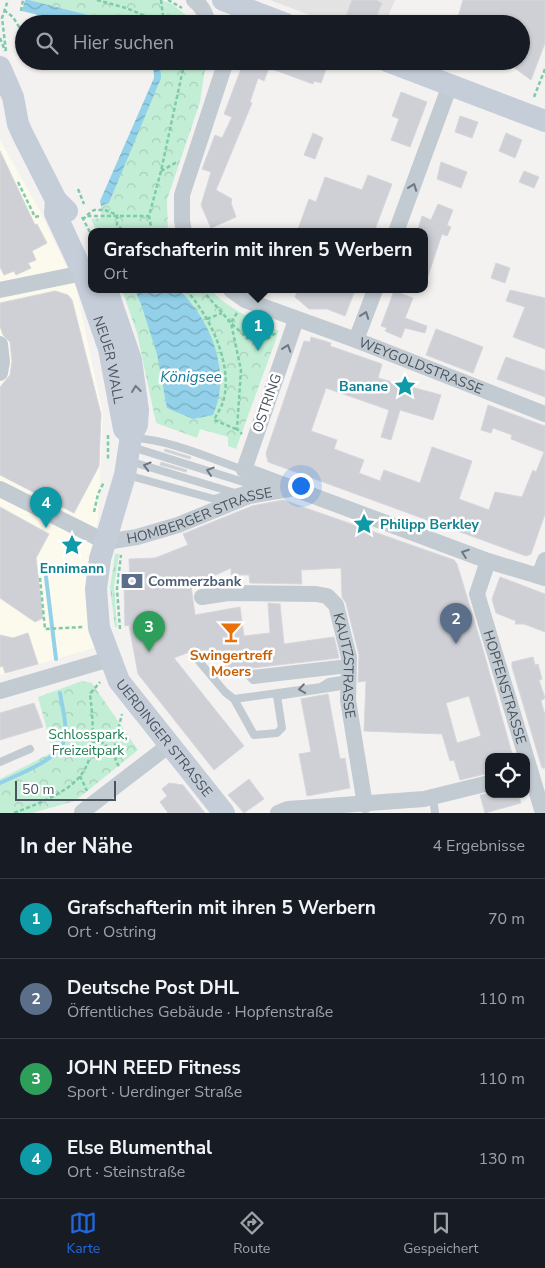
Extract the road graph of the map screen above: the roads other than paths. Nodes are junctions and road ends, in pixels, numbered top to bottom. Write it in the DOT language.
graph roads {
  1 [pos="194,0"];
  2 [pos="233,10"];
  3 [pos="206,15"];
  4 [pos="252,15"];
  5 [pos="3,61"];
  6 [pos="213,70"];
  7 [pos="223,70"];
  8 [pos="411,70"];
  9 [pos="450,85"];
  10 [pos="216,95"];
  11 [pos="0,103"];
  12 [pos="545,121"];
  13 [pos="18,124"];
  14 [pos="56,200"];
  15 [pos="183,228"];
  16 [pos="397,228"];
  17 [pos="87,266"];
  18 [pos="0,290"];
  19 [pos="94,293"];
  20 [pos="108,293"];
  21 [pos="235,293"];
  22 [pos="373,293"];
  23 [pos="296,320"];
  24 [pos="356,340"];
  25 [pos="0,344"];
  26 [pos="0,373"];
  27 [pos="545,414"];
  28 [pos="123,457"];
  29 [pos="244,470"];
  30 [pos="274,481"];
  31 [pos="256,486"];
  32 [pos="294,489"];
  33 [pos="0,490"];
  34 [pos="235,493"];
  35 [pos="97,538"];
  36 [pos="545,560"];
  37 [pos="488,561"];
  38 [pos="542,577"];
  39 [pos="202,597"];
  40 [pos="110,659"];
  41 [pos="197,659"];
  42 [pos="348,674"];
  43 [pos="0,691"];
  44 [pos="234,698"];
  45 [pos="168,746"];
  46 [pos="30,749"];
  47 [pos="523,753"];
  48 [pos="0,762"];
  49 [pos="530,777"];
  50 [pos="485,785"];
  51 [pos="364,805"];
  52 [pos="434,805"];
  53 [pos="336,810"];
  54 [pos="82,812"];
  55 [pos="224,813"];
  56 [pos="278,813"];
  57 [pos="543,813"];
  1 -- 3 [label="street"];
  2 -- 4 [label="main road"];
  5 -- 13 [label="main road, NEUER WALL"];
  6 -- 10 [label="street"];
  7 -- 10 [label="street"];
  8 -- 9 [label="main road"];
  9 -- 12 [label="main road"];
  16 -- 9 [label="street, one-way"];
  10 -- 15 [label="street"];
  11 -- 13 [label="main road, NEUER WALL"];
  13 -- 14 [label="main road, NEUER WALL"];
  14 -- 17 [label="main road, NEUER WALL"];
  14 -- 17 [label="main road, NEUER WALL"];
  17 -- 18 [label="street"];
  19 -- 28 [label="main road, NEUER WALL"];
  28 -- 20 [label="main road, NEUER WALL, one-way"];
  21 -- 23 [label="street"];
  24 -- 22 [label="street, one-way"];
  23 -- 24 [label="street, WEYGOLDSTRASSE"];
  29 -- 23 [label="street, OSTRING, one-way"];
  24 -- 27 [label="street, WEYGOLDSTRASSE"];
  25 -- 26 [label="street"];
  28 -- 29 [label="lane, HOMBERGER STRASSE"];
  31 -- 28 [label="lane, one-way"];
  34 -- 28 [label="lane, one-way"];
  28 -- 34 [label="lane"];
  28 -- 35 [label="main road, NEUER WALL"];
  29 -- 30 [label="street, HOMBERGER STRASSE"];
  30 -- 31 [label="lane"];
  30 -- 32 [label="street, HOMBERGER STRASSE"];
  31 -- 34 [label="lane"];
  32 -- 35 [label="street, HOMBERGER STRASSE"];
  37 -- 32 [label="street, HOMBERGER STRASSE, one-way"];
  33 -- 35 [label="street"];
  35 -- 40 [label="main road, NEUER WALL"];
  36 -- 38 [label="street"];
  37 -- 38 [label="street, HOMBERGER STRASSE"];
  37 -- 47 [label="street, HOPFENSTRASSE"];
  39 -- 42 [label="street, KAUTZSTRASSE"];
  40 -- 43 [label="street"];
  40 -- 45 [label="main road, UERDINGER STRASSE"];
  41 -- 44 [label="lane"];
  42 -- 42 [label="lane"];
  42 -- 44 [label="lane, one-way"];
  42 -- 44 [label="lane"];
  42 -- 51 [label="street, KAUTZSTRASSE"];
  45 -- 54 [label="street"];
  45 -- 55 [label="main road, UERDINGER STRASSE"];
  46 -- 48 [label="lane"];
  49 -- 57 [label="street, HOPFENSTRASSE"];
  50 -- 52 [label="street"];
  51 -- 52 [label="street"];
  51 -- 53 [label="street"];
  53 -- 56 [label="street"];
}
